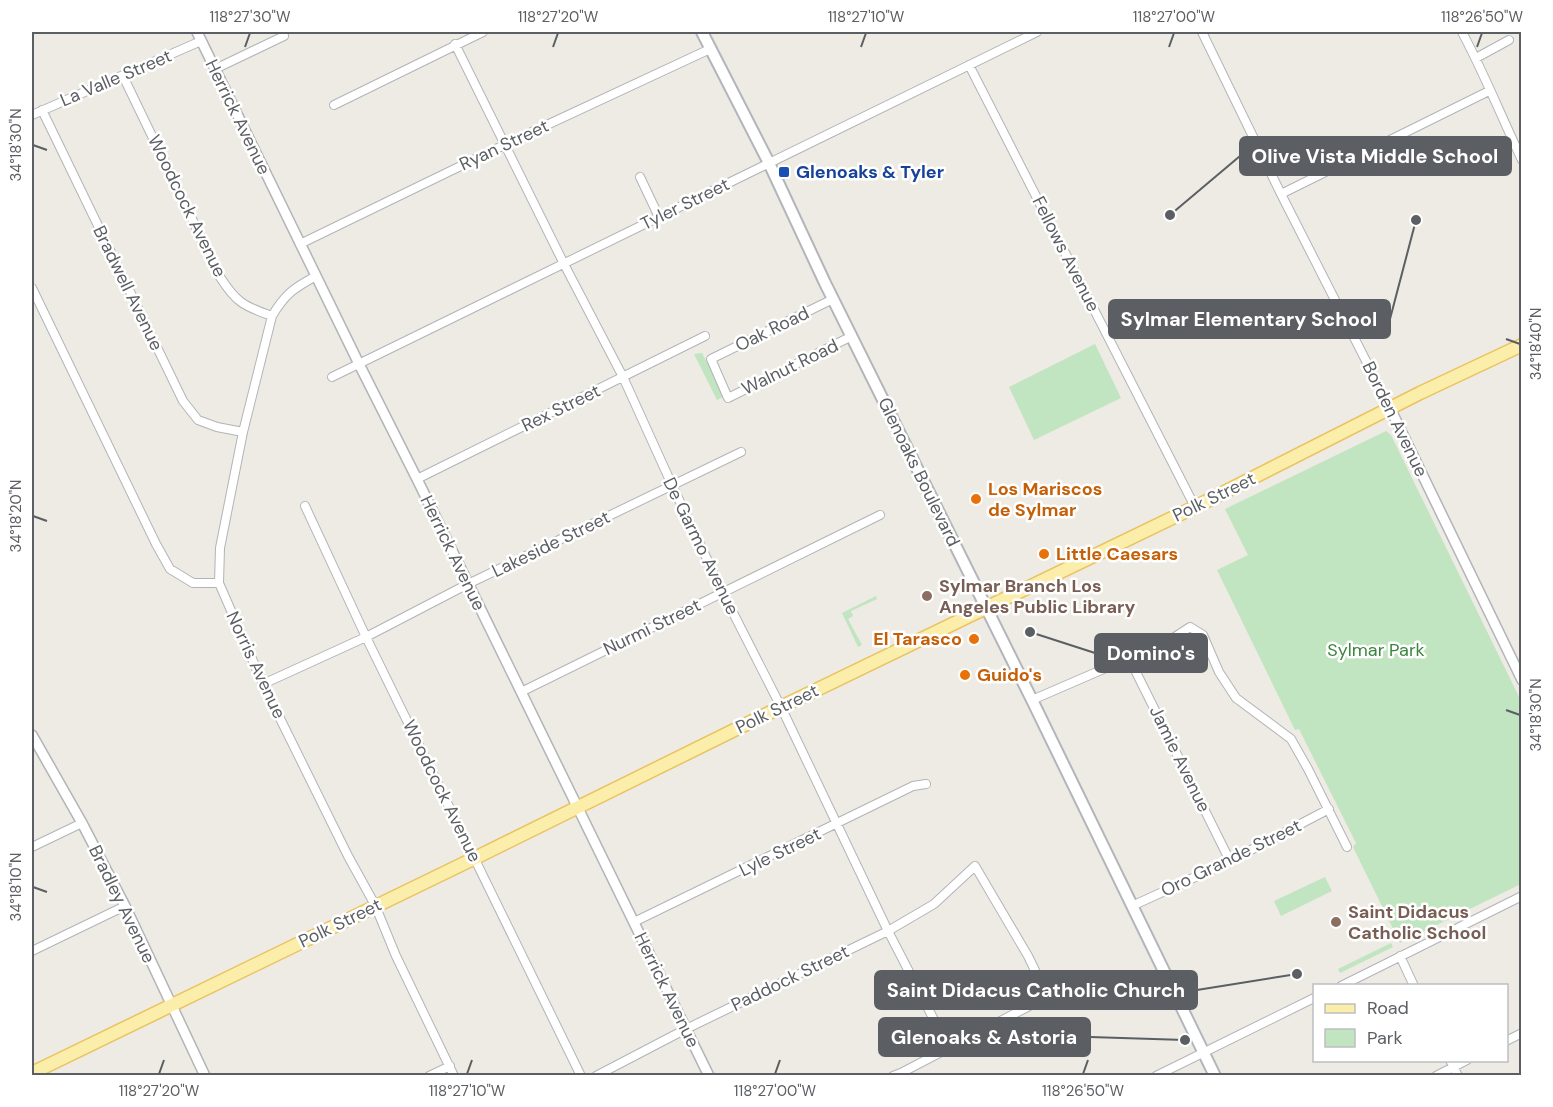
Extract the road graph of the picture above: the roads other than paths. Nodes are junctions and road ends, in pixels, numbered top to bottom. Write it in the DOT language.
graph roads {
  1 [pos="197,32"];
  2 [pos="483,32"];
  3 [pos="702,32"];
  4 [pos="1037,32"];
  5 [pos="1202,32"];
  6 [pos="1462,32"];
  7 [pos="284,36"];
  8 [pos="1509,40"];
  9 [pos="201,41"];
  10 [pos="455,44"];
  11 [pos="710,49"];
  12 [pos="1476,58"];
  13 [pos="969,65"];
  14 [pos="215,69"];
  15 [pos="123,76"];
  16 [pos="1489,91"];
  17 [pos="334,105"];
  18 [pos="42,110"];
  19 [pos="32,115"];
  20 [pos="506,144"];
  21 [pos="1521,160"];
  22 [pos="769,163"];
  23 [pos="640,177"];
  24 [pos="1281,194"];
  25 [pos="659,217"];
  26 [pos="300,244"];
  27 [pos="564,264"];
  28 [pos="316,276"];
  29 [pos="32,288"];
  30 [pos="833,299"];
  31 [pos="272,316"];
  32 [pos="705,336"];
  33 [pos="852,336"];
  34 [pos="1521,345"];
  35 [pos="359,364"];
  36 [pos="332,377"];
  37 [pos="623,377"];
  38 [pos="728,398"];
  39 [pos="1389,408"];
  40 [pos="243,432"];
  41 [pos="741,452"];
  42 [pos="417,479"];
  43 [pos="672,485"];
  44 [pos="304,506"];
  45 [pos="1195,507"];
  46 [pos="880,515"];
  47 [pos="219,584"];
  48 [pos="468,584"];
  49 [pos="723,592"];
  50 [pos="986,608"];
  51 [pos="366,637"];
  52 [pos="1129,658"];
  53 [pos="1521,680"];
  54 [pos="263,684"];
  55 [pos="522,692"];
  56 [pos="1032,700"];
  57 [pos="781,707"];
  58 [pos="32,735"];
  59 [pos="926,784"];
  60 [pos="577,808"];
  61 [pos="1329,810"];
  62 [pos="82,823"];
  63 [pos="836,824"];
  64 [pos="32,847"];
  65 [pos="1347,847"];
  66 [pos="475,858"];
  67 [pos="1230,861"];
  68 [pos="1521,896"];
  69 [pos="375,905"];
  70 [pos="125,906"];
  71 [pos="1132,906"];
  72 [pos="634,922"];
  73 [pos="888,931"];
  74 [pos="32,951"];
  75 [pos="1400,956"];
  76 [pos="1345,984"];
  77 [pos="1413,984"];
  78 [pos="1313,998"];
  79 [pos="171,1005"];
  80 [pos="686,1029"];
  81 [pos="948,1047"];
  82 [pos="1203,1052"];
  83 [pos="1452,1064"];
  84 [pos="450,1066"];
  85 [pos="32,1073"];
  86 [pos="205,1076"];
  87 [pos="429,1076"];
  88 [pos="454,1076"];
  89 [pos="581,1076"];
  90 [pos="596,1076"];
  91 [pos="709,1076"];
  92 [pos="893,1076"];
  93 [pos="1156,1076"];
  94 [pos="1215,1076"];
  95 [pos="1436,1076"];
  96 [pos="1458,1076"];
  1 -- 9 [label="street, Herrick Avenue"];
  2 -- 10 [label="street"];
  3 -- 11 [label="main road, Glenoaks Boulevard"];
  4 -- 13 [label="street, Tyler Street"];
  5 -- 24 [label="street, Borden Avenue"];
  6 -- 12 [label="street"];
  7 -- 14 [label="street"];
  8 -- 12 [label="street"];
  9 -- 14 [label="street, Herrick Avenue"];
  9 -- 15 [label="street, La Valle Street"];
  10 -- 17 [label="street"];
  10 -- 20 [label="street, De Garmo Avenue"];
  11 -- 20 [label="street, Ryan Street"];
  11 -- 22 [label="main road, Glenoaks Boulevard"];
  12 -- 16 [label="street"];
  13 -- 22 [label="street, Tyler Street"];
  13 -- 45 [label="street, Fellows Avenue"];
  14 -- 26 [label="street, Herrick Avenue"];
  15 -- 18 [label="street, La Valle Street"];
  15 -- 31 [label="street, Woodcock Avenue"];
  16 -- 21 [label="street"];
  16 -- 24 [label="street"];
  18 -- 19 [label="street, La Valle Street"];
  18 -- 40 [label="street, Bradwell Avenue"];
  20 -- 26 [label="street, Ryan Street"];
  20 -- 27 [label="street, De Garmo Avenue"];
  22 -- 25 [label="street, Tyler Street"];
  22 -- 30 [label="main road, Glenoaks Boulevard"];
  23 -- 25 [label="street"];
  24 -- 39 [label="street, Borden Avenue"];
  25 -- 27 [label="street, Tyler Street"];
  26 -- 28 [label="street, Herrick Avenue"];
  27 -- 35 [label="street, Tyler Street"];
  27 -- 37 [label="street, De Garmo Avenue"];
  28 -- 31 [label="street"];
  28 -- 35 [label="street, Herrick Avenue"];
  29 -- 47 [label="street"];
  30 -- 33 [label="main road, Glenoaks Boulevard"];
  30 -- 38 [label="street, Oak Road"];
  31 -- 40 [label="street"];
  32 -- 37 [label="street, Rex Street"];
  33 -- 38 [label="street, Walnut Road"];
  33 -- 50 [label="main road, Glenoaks Boulevard"];
  34 -- 39 [label="main road, Polk Street"];
  35 -- 36 [label="street, Tyler Street"];
  35 -- 42 [label="street, Herrick Avenue"];
  37 -- 42 [label="street, Rex Street"];
  37 -- 43 [label="street, De Garmo Avenue"];
  39 -- 45 [label="main road, Polk Street"];
  39 -- 53 [label="street, Borden Avenue"];
  40 -- 47 [label="street"];
  41 -- 43 [label="street, Lakeside Street"];
  42 -- 48 [label="street, Herrick Avenue"];
  43 -- 48 [label="street, Lakeside Street"];
  43 -- 49 [label="street, De Garmo Avenue"];
  44 -- 51 [label="street, Woodcock Avenue"];
  45 -- 50 [label="main road, Polk Street"];
  46 -- 49 [label="street, Nurmi Street"];
  47 -- 54 [label="street, Norris Avenue"];
  48 -- 51 [label="street, Lakeside Street"];
  48 -- 55 [label="street, Herrick Avenue"];
  49 -- 55 [label="street, Nurmi Street"];
  49 -- 57 [label="street, De Garmo Avenue"];
  50 -- 56 [label="main road, Glenoaks Boulevard"];
  50 -- 57 [label="main road, Polk Street"];
  51 -- 54 [label="street, Lakeside Street"];
  51 -- 66 [label="street, Woodcock Avenue"];
  52 -- 56 [label="street"];
  52 -- 61 [label="street"];
  52 -- 67 [label="street, Jamie Avenue"];
  54 -- 69 [label="street, Norris Avenue"];
  55 -- 60 [label="street, Herrick Avenue"];
  56 -- 71 [label="main road, Glenoaks Boulevard"];
  57 -- 60 [label="main road, Polk Street"];
  57 -- 63 [label="street, De Garmo Avenue"];
  58 -- 62 [label="street, Bradley Avenue"];
  59 -- 63 [label="street, Lyle Street"];
  60 -- 66 [label="main road, Polk Street"];
  60 -- 72 [label="street, Herrick Avenue"];
  61 -- 65 [label="street"];
  61 -- 67 [label="street, Oro Grande Street"];
  62 -- 64 [label="street"];
  62 -- 70 [label="street, Bradley Avenue"];
  63 -- 72 [label="street, Lyle Street"];
  63 -- 73 [label="street, De Garmo Avenue"];
  66 -- 69 [label="main road, Polk Street"];
  66 -- 89 [label="street, Woodcock Avenue"];
  67 -- 71 [label="street, Oro Grande Street"];
  68 -- 75 [label="street"];
  69 -- 79 [label="main road, Polk Street"];
  69 -- 84 [label="street, Norris Avenue"];
  70 -- 74 [label="street"];
  70 -- 79 [label="street, Bradley Avenue"];
  71 -- 82 [label="main road, Glenoaks Boulevard"];
  72 -- 80 [label="street, Herrick Avenue"];
  73 -- 80 [label="street, Paddock Street"];
  73 -- 81 [label="street, De Garmo Avenue"];
  73 -- 81 [label="street, Paddock Street"];
  75 -- 76 [label="street"];
  75 -- 77 [label="street"];
  78 -- 82 [label="street"];
  79 -- 85 [label="main road, Polk Street"];
  79 -- 86 [label="street, Bradley Avenue"];
  80 -- 90 [label="street, Paddock Street"];
  80 -- 91 [label="street, Herrick Avenue"];
  81 -- 92 [label="street"];
  82 -- 93 [label="street"];
  82 -- 94 [label="main road, Glenoaks Boulevard"];
  83 -- 95 [label="street"];
  83 -- 96 [label="street"];
  84 -- 87 [label="street"];
  84 -- 88 [label="street, Norris Avenue"];
}
